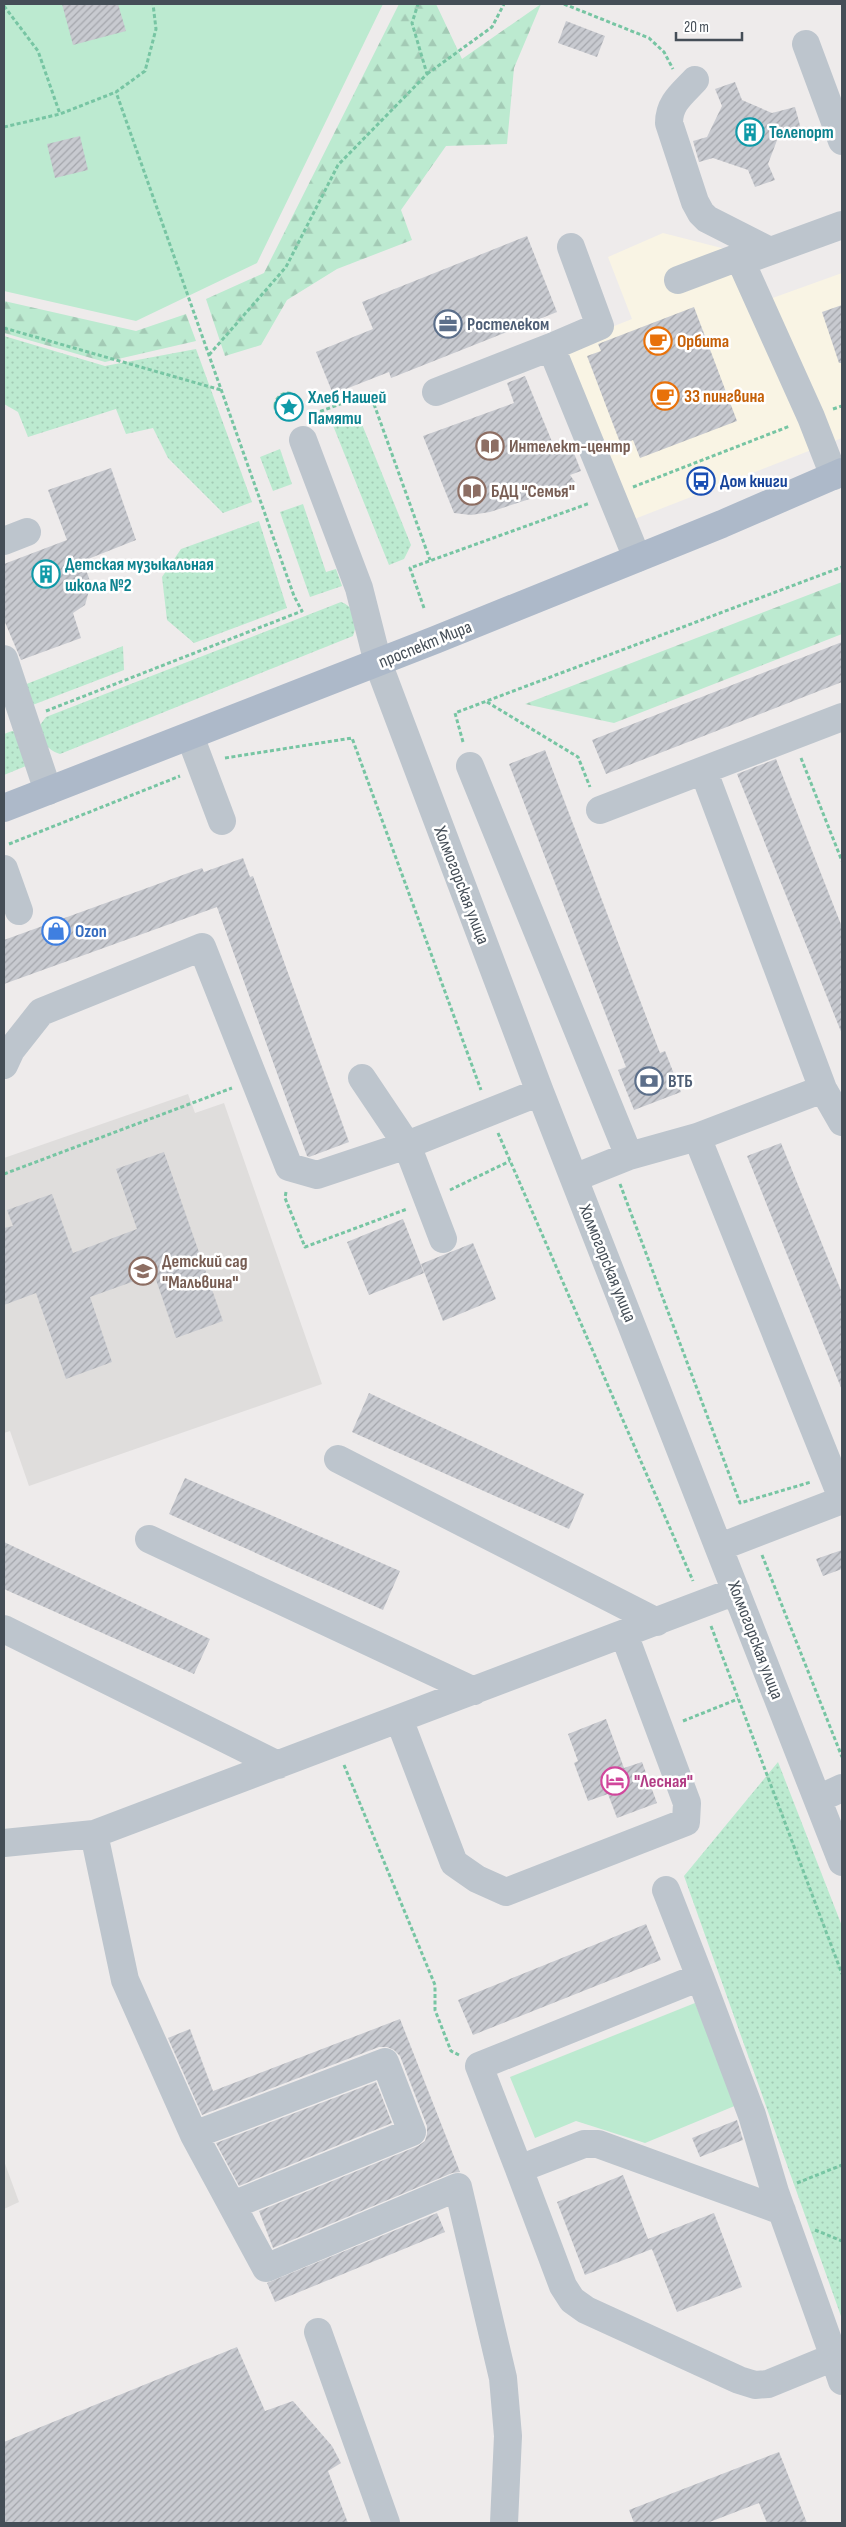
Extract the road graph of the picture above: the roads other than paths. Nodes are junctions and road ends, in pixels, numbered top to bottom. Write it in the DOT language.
graph roads {
  1 [pos="806,44"];
  2 [pos="690,86"];
  3 [pos="842,141"];
  4 [pos="842,225"];
  5 [pos="571,248"];
  6 [pos="770,251"];
  7 [pos="741,262"];
  8 [pos="678,280"];
  9 [pos="551,346"];
  10 [pos="436,392"];
  11 [pos="299,431"];
  12 [pos="838,474"];
  13 [pos="637,558"];
  14 [pos="4,659"];
  15 [pos="378,663"];
  16 [pos="842,717"];
  17 [pos="190,736"];
  18 [pos="470,766"];
  19 [pos="704,772"];
  20 [pos="48,792"];
  21 [pos="4,808"];
  22 [pos="600,810"];
  23 [pos="222,821"];
  24 [pos="4,869"];
  25 [pos="19,912"];
  26 [pos="4,1065"];
  27 [pos="362,1078"];
  28 [pos="823,1089"];
  29 [pos="540,1092"];
  30 [pos="842,1122"];
  31 [pos="697,1137"];
  32 [pos="407,1145"];
  33 [pos="629,1156"];
  34 [pos="574,1178"];
  35 [pos="442,1239"];
  36 [pos="338,1459"];
  37 [pos="839,1491"];
  38 [pos="149,1539"];
  39 [pos="720,1547"];
  40 [pos="736,1592"];
  41 [pos="657,1622"];
  42 [pos="4,1629"];
  43 [pos="624,1634"];
  44 [pos="474,1691"];
  45 [pos="399,1719"];
  46 [pos="278,1765"];
  47 [pos="830,1794"];
  48 [pos="94,1834"];
  49 [pos="4,1843"];
  50 [pos="842,1862"];
  51 [pos="666,1890"];
  52 [pos="700,1977"];
  53 [pos="194,2135"];
  54 [pos="519,2169"];
  55 [pos="779,2202"];
  56 [pos="233,2205"];
  57 [pos="318,2332"];
  58 [pos="840,2364"];
  59 [pos="386,2523"];
  60 [pos="504,2523"];
  1 -- 3 [label="street"];
  2 -- 6 [label="street"];
  4 -- 6 [label="street"];
  5 -- 9 [label="street"];
  6 -- 7 [label="street"];
  7 -- 8 [label="street"];
  7 -- 12 [label="street"];
  9 -- 10 [label="street"];
  9 -- 13 [label="street"];
  11 -- 15 [label="street, Холмогорская улица"];
  12 -- 13 [label="main road, проспект Мира"];
  13 -- 15 [label="main road, проспект Мира"];
  14 -- 20 [label="street"];
  15 -- 17 [label="main road, проспект Мира"];
  15 -- 29 [label="street, Холмогорская улица"];
  16 -- 19 [label="street"];
  17 -- 20 [label="main road, проспект Мира"];
  17 -- 23 [label="street"];
  18 -- 33 [label="street"];
  19 -- 22 [label="street"];
  19 -- 28 [label="street"];
  20 -- 21 [label="main road, проспект Мира"];
  24 -- 25 [label="street"];
  26 -- 32 [label="street"];
  27 -- 32 [label="street"];
  28 -- 30 [label="street"];
  28 -- 31 [label="street"];
  29 -- 32 [label="street"];
  29 -- 34 [label="street, Холмогорская улица"];
  31 -- 33 [label="street"];
  31 -- 37 [label="street"];
  32 -- 35 [label="street"];
  33 -- 34 [label="street"];
  34 -- 39 [label="street, Холмогорская улица"];
  36 -- 41 [label="street"];
  37 -- 39 [label="street"];
  38 -- 44 [label="street"];
  39 -- 40 [label="street, Холмогорская улица"];
  40 -- 41 [label="street"];
  40 -- 47 [label="street, Холмогорская улица"];
  41 -- 43 [label="street"];
  42 -- 46 [label="street"];
  43 -- 44 [label="street"];
  43 -- 45 [label="street"];
  44 -- 45 [label="street"];
  45 -- 46 [label="street"];
  46 -- 48 [label="street"];
  47 -- 50 [label="street, Холмогорская улица"];
  48 -- 49 [label="street"];
  48 -- 53 [label="street"];
  51 -- 52 [label="street"];
  52 -- 54 [label="street"];
  52 -- 55 [label="street"];
  53 -- 56 [label="street"];
  53 -- 56 [label="street"];
  54 -- 55 [label="street"];
  54 -- 58 [label="street"];
  55 -- 58 [label="street"];
  56 -- 60 [label="street"];
  57 -- 59 [label="street"];
}
